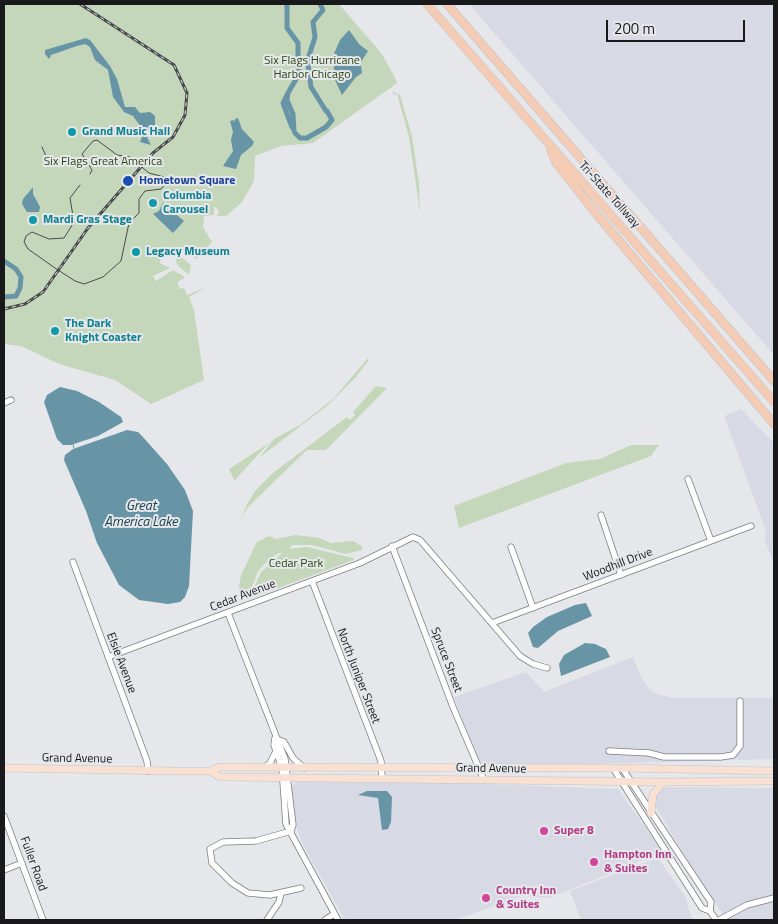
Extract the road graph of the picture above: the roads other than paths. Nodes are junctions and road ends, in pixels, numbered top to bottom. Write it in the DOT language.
graph roads {
  1 [pos="427,4"];
  2 [pos="447,4"];
  3 [pos="548,144"];
  4 [pos="774,381"];
  5 [pos="11,400"];
  6 [pos="774,402"];
  7 [pos="4,403"];
  8 [pos="774,424"];
  9 [pos="688,479"];
  10 [pos="600,515"];
  11 [pos="751,526"];
  12 [pos="711,541"];
  13 [pos="392,546"];
  14 [pos="511,548"];
  15 [pos="73,562"];
  16 [pos="621,575"];
  17 [pos="312,581"];
  18 [pos="533,608"];
  19 [pos="228,612"];
  20 [pos="492,623"];
  21 [pos="108,657"];
  22 [pos="547,668"];
  23 [pos="740,701"];
  24 [pos="275,738"];
  25 [pos="276,751"];
  26 [pos="609,751"];
  27 [pos="4,768"];
  28 [pos="263,768"];
  29 [pos="284,768"];
  30 [pos="304,768"];
  31 [pos="382,768"];
  32 [pos="613,768"];
  33 [pos="622,768"];
  34 [pos="479,769"];
  35 [pos="148,771"];
  36 [pos="210,771"];
  37 [pos="774,771"];
  38 [pos="285,778"];
  39 [pos="382,778"];
  40 [pos="484,780"];
  41 [pos="621,781"];
  42 [pos="630,781"];
  43 [pos="774,781"];
  44 [pos="664,782"];
  45 [pos="651,814"];
  46 [pos="4,816"];
  47 [pos="291,830"];
  48 [pos="22,863"];
  49 [pos="4,870"];
  50 [pos="301,888"];
  51 [pos="281,893"];
  52 [pos="774,898"];
  53 [pos="710,910"];
  54 [pos="336,917"];
  55 [pos="43,920"];
  56 [pos="267,920"];
  57 [pos="325,920"];
  58 [pos="717,920"];
  1 -- 3 [label="highway, Tri-State Tollway"];
  2 -- 4 [label="highway, Tri-State Tollway"];
  3 -- 6 [label="highway, Tri-State Tollway"];
  3 -- 8 [label="highway"];
  5 -- 7 [label="street"];
  9 -- 12 [label="street"];
  10 -- 16 [label="street"];
  11 -- 12 [label="street, Woodhill Drive"];
  12 -- 16 [label="street, Woodhill Drive"];
  13 -- 17 [label="street, Cedar Avenue"];
  13 -- 20 [label="street, Cedar Avenue"];
  13 -- 34 [label="street, Spruce Street"];
  14 -- 18 [label="street"];
  15 -- 21 [label="street, Elsie Avenue"];
  16 -- 18 [label="street, Woodhill Drive"];
  17 -- 19 [label="street, Cedar Avenue"];
  17 -- 31 [label="street, North Juniper Street"];
  18 -- 20 [label="street, Woodhill Drive"];
  19 -- 21 [label="street, Cedar Avenue"];
  19 -- 24 [label="street"];
  20 -- 22 [label="street"];
  21 -- 35 [label="street, Elsie Avenue"];
  23 -- 26 [label="street"];
  24 -- 25 [label="street"];
  24 -- 29 [label="street"];
  24 -- 30 [label="street"];
  25 -- 28 [label="street"];
  25 -- 29 [label="street"];
  27 -- 35 [label="main road, Grand Avenue"];
  28 -- 29 [label="main road, Grand Avenue"];
  28 -- 36 [label="main road, Grand Avenue"];
  29 -- 30 [label="main road, Grand Avenue"];
  29 -- 38 [label="street"];
  30 -- 31 [label="main road, Grand Avenue"];
  31 -- 34 [label="main road, Grand Avenue"];
  31 -- 39 [label="street, North Juniper Street"];
  32 -- 33 [label="main road, Grand Avenue"];
  32 -- 34 [label="main road, Grand Avenue"];
  32 -- 41 [label="street"];
  33 -- 37 [label="main road, Grand Avenue"];
  33 -- 42 [label="street"];
  34 -- 40 [label="street, Spruce Street"];
  35 -- 36 [label="main road, Grand Avenue"];
  36 -- 38 [label="main road, Grand Avenue"];
  38 -- 39 [label="main road, Grand Avenue"];
  38 -- 47 [label="street"];
  39 -- 40 [label="main road, Grand Avenue"];
  40 -- 41 [label="main road, Grand Avenue"];
  41 -- 42 [label="main road, Grand Avenue"];
  41 -- 53 [label="street"];
  42 -- 44 [label="main road, Grand Avenue"];
  42 -- 45 [label="street"];
  43 -- 44 [label="main road, Grand Avenue"];
  44 -- 45 [label="main road"];
  45 -- 53 [label="street"];
  46 -- 48 [label="street, Fuller Road"];
  47 -- 51 [label="street"];
  47 -- 54 [label="street"];
  48 -- 49 [label="street"];
  48 -- 55 [label="street, Fuller Road"];
  50 -- 51 [label="street"];
  51 -- 56 [label="street"];
  52 -- 58 [label="street"];
  53 -- 58 [label="street"];
  54 -- 57 [label="street"];
}
